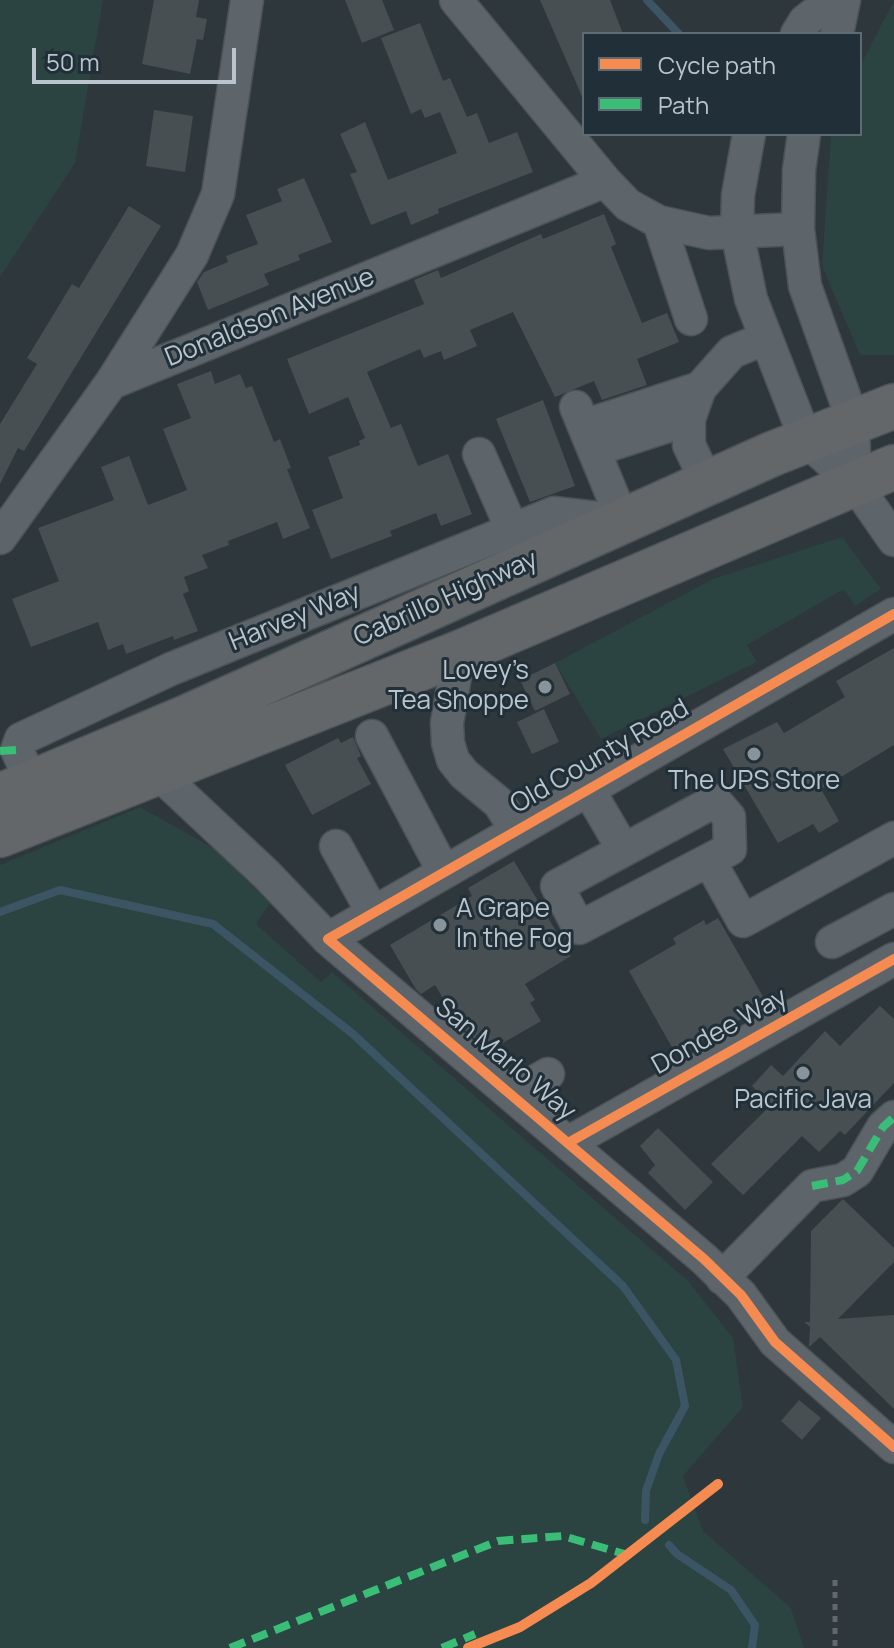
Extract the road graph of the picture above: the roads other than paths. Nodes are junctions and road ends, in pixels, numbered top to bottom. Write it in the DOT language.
graph roads {
  1 [pos="247,0"];
  2 [pos="456,0"];
  3 [pos="832,0"];
  4 [pos="844,0"];
  5 [pos="798,32"];
  6 [pos="837,32"];
  7 [pos="749,136"];
  8 [pos="804,136"];
  9 [pos="605,181"];
  10 [pos="659,222"];
  11 [pos="798,229"];
  12 [pos="737,232"];
  13 [pos="691,319"];
  14 [pos="766,338"];
  15 [pos="111,383"];
  16 [pos="700,388"];
  17 [pos="894,406"];
  18 [pos="689,419"];
  19 [pos="853,421"];
  20 [pos="585,428"];
  21 [pos="806,440"];
  22 [pos="479,454"];
  23 [pos="875,475"];
  24 [pos="707,483"];
  25 [pos="623,521"];
  26 [pos="512,529"];
  27 [pos="0,538"];
  28 [pos="894,540"];
  29 [pos="894,614"];
  30 [pos="459,653"];
  31 [pos="372,736"];
  32 [pos="12,765"];
  33 [pos="157,772"];
  34 [pos="588,789"];
  35 [pos="516,830"];
  36 [pos="0,835"];
  37 [pos="894,838"];
  38 [pos="336,846"];
  39 [pos="623,849"];
  40 [pos="709,860"];
  41 [pos="444,872"];
  42 [pos="894,909"];
  43 [pos="373,913"];
  44 [pos="328,939"];
  45 [pos="832,942"];
  46 [pos="894,959"];
  47 [pos="548,1074"];
  48 [pos="512,1095"];
  49 [pos="894,1117"];
  50 [pos="568,1143"];
  51 [pos="722,1278"];
  52 [pos="894,1447"];
  1 -- 15 [label="street"];
  2 -- 9 [label="street"];
  3 -- 5 [label="street"];
  4 -- 6 [label="street"];
  7 -- 12 [label="street"];
  8 -- 11 [label="street"];
  9 -- 10 [label="street"];
  9 -- 15 [label="street, Donaldson Avenue"];
  10 -- 12 [label="street"];
  10 -- 13 [label="street"];
  11 -- 12 [label="street"];
  11 -- 19 [label="street"];
  12 -- 14 [label="street"];
  14 -- 16 [label="street"];
  14 -- 21 [label="street"];
  15 -- 27 [label="street"];
  16 -- 18 [label="street"];
  16 -- 20 [label="street"];
  17 -- 19 [label="highway, Cabrillo Highway"];
  18 -- 20 [label="street"];
  18 -- 24 [label="street"];
  19 -- 21 [label="highway, Cabrillo Highway"];
  19 -- 23 [label="street"];
  20 -- 25 [label="street"];
  21 -- 23 [label="street"];
  21 -- 24 [label="highway, Cabrillo Highway"];
  22 -- 26 [label="street"];
  23 -- 28 [label="street"];
  23 -- 30 [label="highway, Cabrillo Highway"];
  24 -- 25 [label="highway, Cabrillo Highway"];
  25 -- 26 [label="street, Harvey Way"];
  25 -- 32 [label="highway, Cabrillo Highway"];
  26 -- 32 [label="street, Harvey Way"];
  29 -- 34 [label="street, Old County Road"];
  30 -- 33 [label="highway, Cabrillo Highway"];
  30 -- 35 [label="street"];
  31 -- 41 [label="street"];
  33 -- 36 [label="highway, Cabrillo Highway"];
  33 -- 44 [label="street, San Marlo Way"];
  34 -- 35 [label="street, Old County Road"];
  34 -- 39 [label="street"];
  35 -- 41 [label="street, Old County Road"];
  37 -- 40 [label="street"];
  38 -- 43 [label="street"];
  39 -- 40 [label="street"];
  39 -- 40 [label="street"];
  41 -- 43 [label="street, Old County Road"];
  42 -- 45 [label="street"];
  43 -- 44 [label="street, Old County Road"];
  44 -- 48 [label="street, San Marlo Way"];
  46 -- 50 [label="street, Dondee Way"];
  47 -- 48 [label="street"];
  48 -- 50 [label="street, San Marlo Way"];
  49 -- 51 [label="street"];
  50 -- 51 [label="street, San Marlo Way"];
  51 -- 52 [label="street, San Marlo Way"];
}
